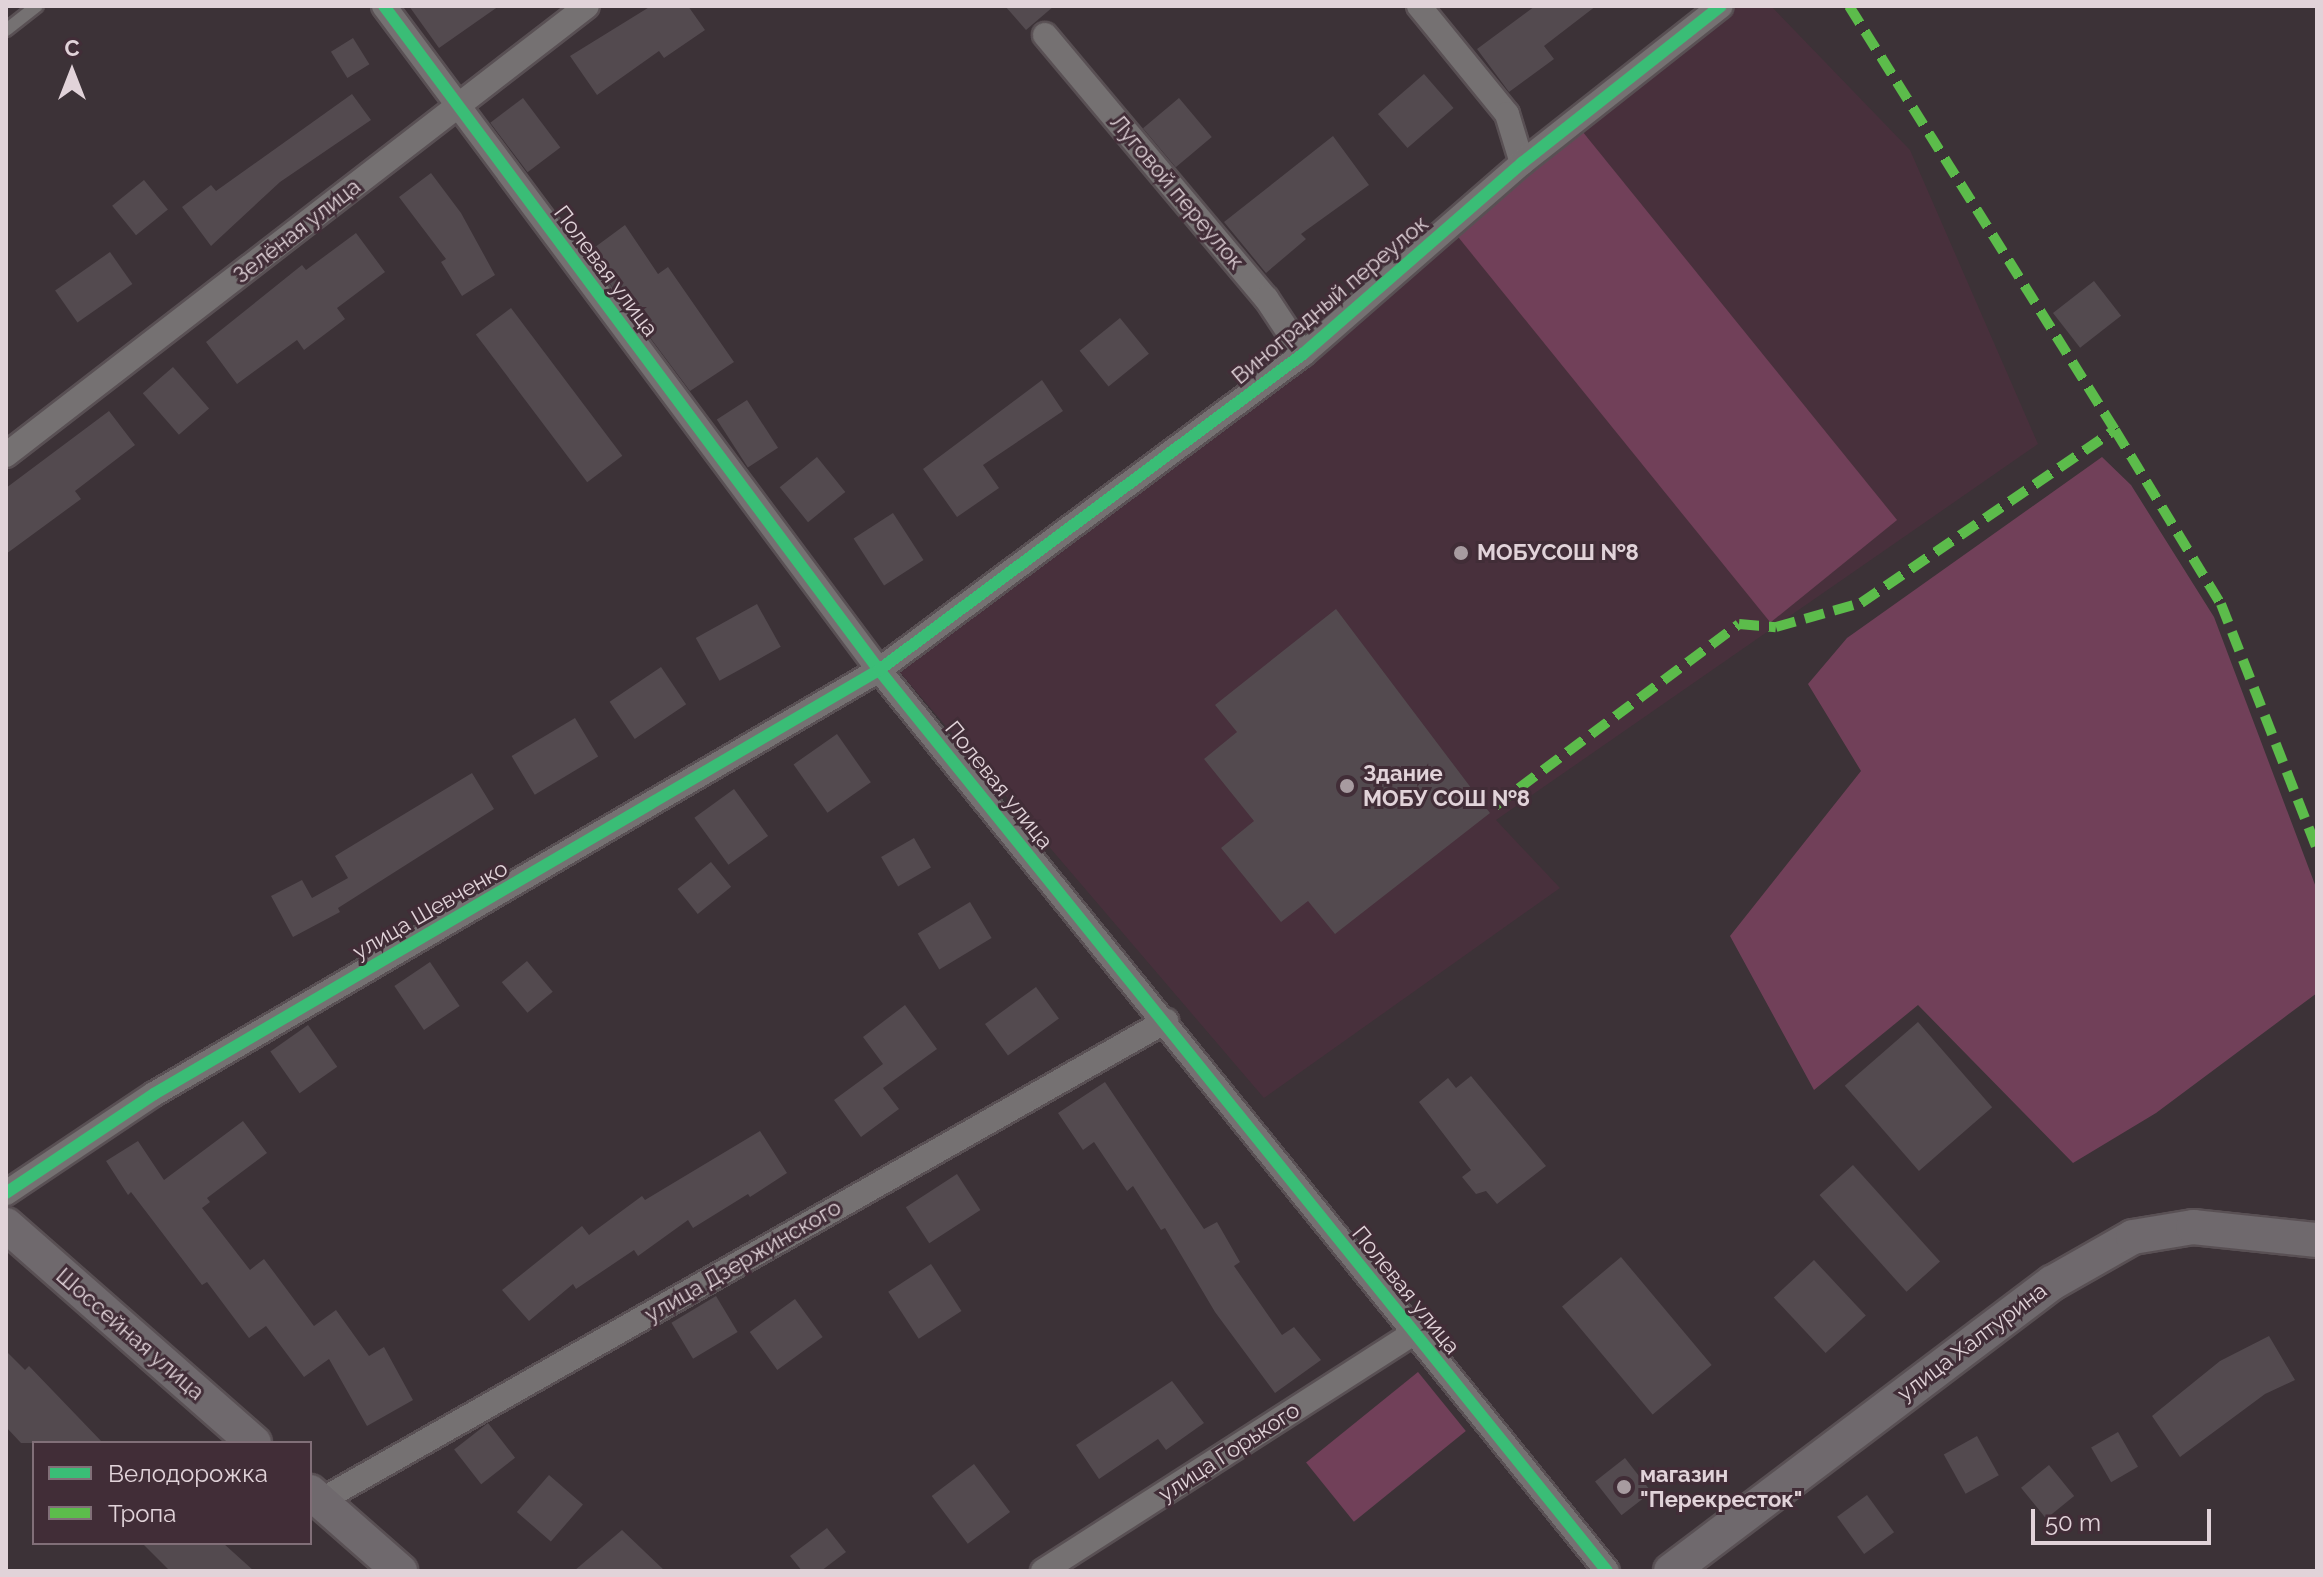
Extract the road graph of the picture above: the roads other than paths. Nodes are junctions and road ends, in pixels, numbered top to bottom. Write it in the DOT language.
graph roads {
  1 [pos="37,6"];
  2 [pos="384,6"];
  3 [pos="587,6"];
  4 [pos="1419,6"];
  5 [pos="1721,6"];
  6 [pos="6,30"];
  7 [pos="1045,35"];
  8 [pos="458,107"];
  9 [pos="1522,163"];
  10 [pos="1303,354"];
  11 [pos="6,455"];
  12 [pos="879,670"];
  13 [pos="1166,1021"];
  14 [pos="6,1193"];
  15 [pos="6,1225"];
  16 [pos="2317,1240"];
  17 [pos="1414,1333"];
  18 [pos="252,1441"];
  19 [pos="315,1497"];
  20 [pos="1680,1568"];
  21 [pos="400,1571"];
  22 [pos="1043,1571"];
  23 [pos="1607,1571"];
  1 -- 6 [label="lane"];
  2 -- 8 [label="street, Полевая улица"];
  3 -- 8 [label="street, Зелёная улица"];
  4 -- 9 [label="street"];
  5 -- 9 [label="street, Виноградный переулок"];
  7 -- 10 [label="street, Луговой переулок"];
  8 -- 11 [label="street, Зелёная улица"];
  8 -- 12 [label="street, Полевая улица"];
  9 -- 10 [label="street, Виноградный переулок"];
  10 -- 12 [label="street, Виноградный переулок"];
  12 -- 13 [label="street, Полевая улица"];
  12 -- 14 [label="street, улица Шевченко"];
  13 -- 17 [label="street, Полевая улица"];
  13 -- 19 [label="street, улица Дзержинского"];
  15 -- 18 [label="main road, Шоссейная улица"];
  16 -- 20 [label="main road, улица Халтурина"];
  17 -- 22 [label="street, улица Горького"];
  17 -- 23 [label="street, Полевая улица"];
  19 -- 21 [label="main road"];
}
